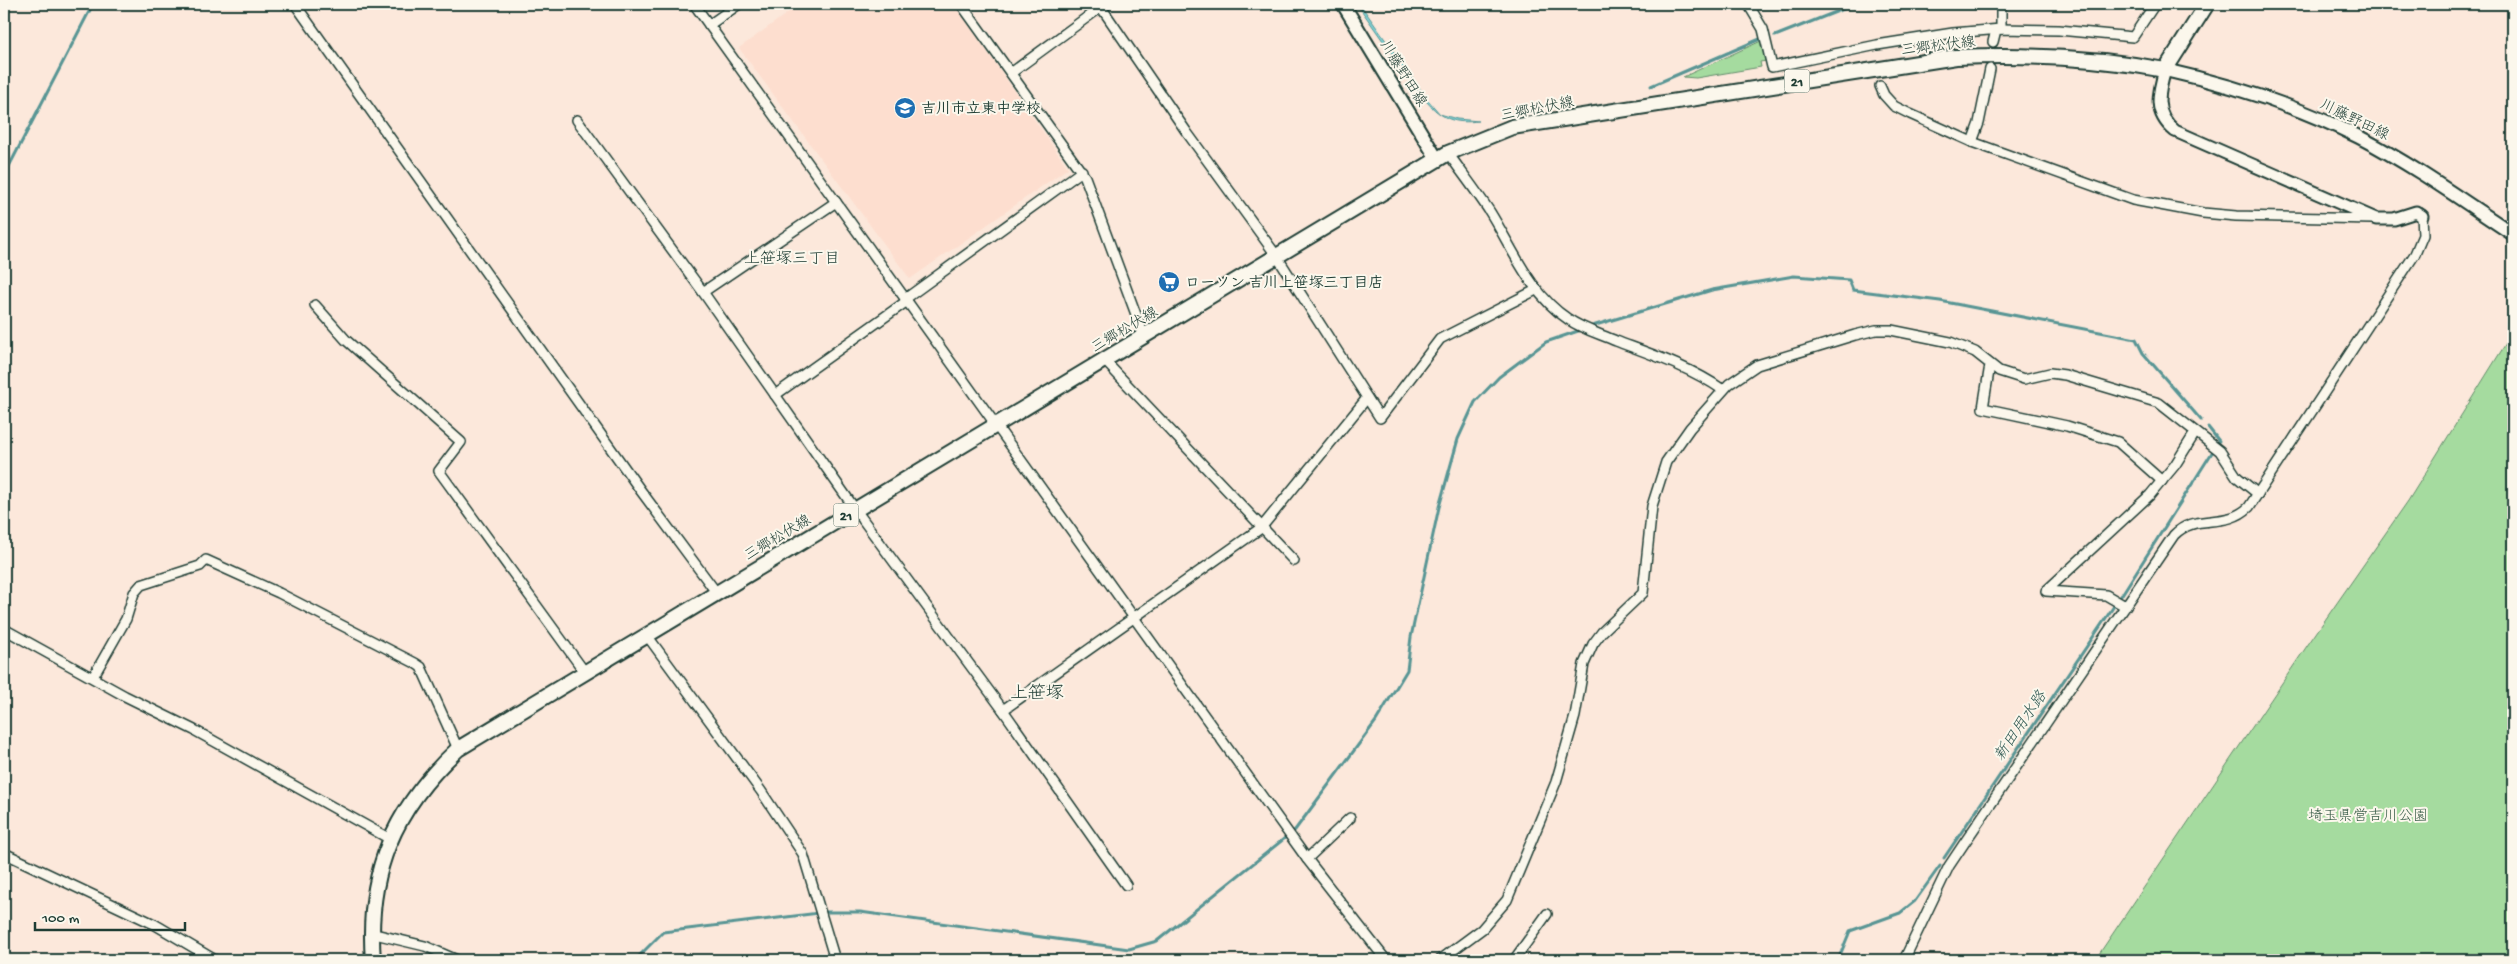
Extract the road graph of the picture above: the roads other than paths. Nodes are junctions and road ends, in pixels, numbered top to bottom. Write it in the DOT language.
graph roads {
  1 [pos="295,4"];
  2 [pos="694,4"];
  3 [pos="739,4"];
  4 [pos="961,4"];
  5 [pos="1343,4"];
  6 [pos="1748,4"];
  7 [pos="2001,4"];
  8 [pos="2155,4"];
  9 [pos="2207,4"];
  10 [pos="710,25"];
  11 [pos="1998,29"];
  12 [pos="1993,42"];
  13 [pos="1990,69"];
  14 [pos="2165,70"];
  15 [pos="1011,73"];
  16 [pos="1880,86"];
  17 [pos="577,120"];
  18 [pos="1972,142"];
  19 [pos="1443,156"];
  20 [pos="1082,171"];
  21 [pos="836,202"];
  22 [pos="2422,216"];
  23 [pos="2376,219"];
  24 [pos="2508,231"];
  25 [pos="1276,255"];
  26 [pos="1536,290"];
  27 [pos="703,292"];
  28 [pos="906,300"];
  29 [pos="316,305"];
  30 [pos="1144,336"];
  31 [pos="1104,360"];
  32 [pos="1990,365"];
  33 [pos="1723,390"];
  34 [pos="775,395"];
  35 [pos="1367,398"];
  36 [pos="996,425"];
  37 [pos="2195,433"];
  38 [pos="2162,481"];
  39 [pos="2258,494"];
  40 [pos="855,509"];
  41 [pos="1261,528"];
  42 [pos="1294,561"];
  43 [pos="716,592"];
  44 [pos="2125,606"];
  45 [pos="1135,619"];
  46 [pos="4,629"];
  47 [pos="646,634"];
  48 [pos="584,671"];
  49 [pos="94,677"];
  50 [pos="1003,710"];
  51 [pos="458,749"];
  52 [pos="1350,818"];
  53 [pos="390,839"];
  54 [pos="4,853"];
  55 [pos="1308,859"];
  56 [pos="1126,884"];
  57 [pos="1547,914"];
  58 [pos="371,933"];
  59 [pos="215,960"];
  60 [pos="372,960"];
  61 [pos="457,960"];
  62 [pos="834,960"];
  63 [pos="1386,960"];
  64 [pos="1440,960"];
  65 [pos="1514,960"];
  66 [pos="1904,960"];
  1 -- 43 [label="street"];
  2 -- 10 [label="street"];
  3 -- 10 [label="street"];
  4 -- 15 [label="street"];
  5 -- 19 [label="main road, 川藤野田線"];
  6 -- 11 [label="street"];
  7 -- 11 [label="street"];
  8 -- 11 [label="street"];
  9 -- 14 [label="main road"];
  10 -- 21 [label="street"];
  11 -- 12 [label="street"];
  13 -- 18 [label="street"];
  14 -- 19 [label="main road, 三郷松伏線 / 21"];
  14 -- 23 [label="street"];
  14 -- 24 [label="main road, 川藤野田線"];
  15 -- 20 [label="street"];
  15 -- 25 [label="street"];
  16 -- 18 [label="street"];
  17 -- 27 [label="street"];
  18 -- 23 [label="street"];
  19 -- 25 [label="main road, 三郷松伏線 / 21"];
  19 -- 26 [label="street"];
  20 -- 28 [label="street"];
  20 -- 30 [label="street"];
  21 -- 27 [label="street"];
  21 -- 28 [label="street"];
  22 -- 23 [label="street"];
  22 -- 39 [label="street"];
  25 -- 30 [label="main road, 三郷松伏線 / 21"];
  25 -- 35 [label="street"];
  26 -- 33 [label="street"];
  26 -- 35 [label="street"];
  27 -- 34 [label="street"];
  28 -- 34 [label="street"];
  28 -- 36 [label="street"];
  29 -- 48 [label="street"];
  30 -- 31 [label="main road, 三郷松伏線 / 21"];
  31 -- 36 [label="main road, 三郷松伏線 / 21"];
  31 -- 41 [label="street"];
  32 -- 33 [label="street"];
  32 -- 37 [label="street"];
  32 -- 38 [label="street"];
  33 -- 64 [label="street"];
  34 -- 40 [label="street"];
  35 -- 41 [label="street"];
  36 -- 40 [label="main road, 三郷松伏線 / 21"];
  36 -- 45 [label="street"];
  37 -- 38 [label="street"];
  37 -- 39 [label="street"];
  38 -- 44 [label="street"];
  39 -- 44 [label="street"];
  40 -- 43 [label="main road, 三郷松伏線 / 21"];
  40 -- 50 [label="street"];
  41 -- 42 [label="street"];
  41 -- 45 [label="street"];
  43 -- 47 [label="main road, 三郷松伏線 / 21"];
  44 -- 66 [label="street"];
  45 -- 50 [label="street"];
  45 -- 55 [label="street"];
  46 -- 49 [label="street"];
  47 -- 48 [label="main road, 三郷松伏線 / 21"];
  47 -- 62 [label="street"];
  48 -- 51 [label="main road, 三郷松伏線 / 21"];
  49 -- 51 [label="street"];
  49 -- 53 [label="street"];
  50 -- 56 [label="street"];
  51 -- 53 [label="main road, 三郷松伏線 / 21"];
  52 -- 55 [label="street"];
  53 -- 58 [label="main road, 三郷松伏線 / 21"];
  54 -- 59 [label="street"];
  55 -- 63 [label="street"];
  57 -- 65 [label="street"];
  58 -- 60 [label="main road, 三郷松伏線 / 21"];
  58 -- 61 [label="street"];
}
